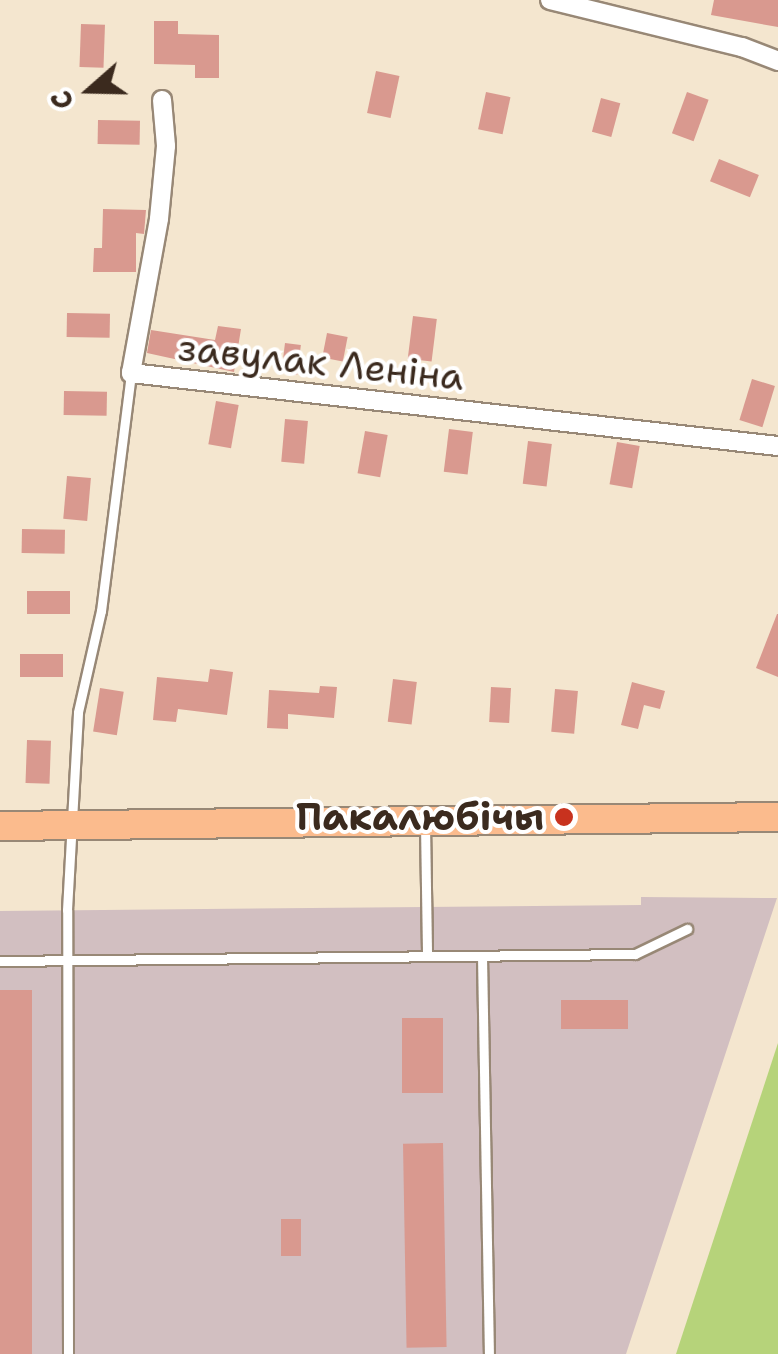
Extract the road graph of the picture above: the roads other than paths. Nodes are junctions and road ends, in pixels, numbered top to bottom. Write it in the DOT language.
graph roads {
  1 [pos="550,0"];
  2 [pos="778,61"];
  3 [pos="162,100"];
  4 [pos="130,373"];
  5 [pos="778,446"];
  6 [pos="778,817"];
  7 [pos="425,819"];
  8 [pos="0,826"];
  9 [pos="71,826"];
  10 [pos="687,929"];
  11 [pos="427,956"];
  12 [pos="482,956"];
  13 [pos="67,960"];
  14 [pos="0,961"];
  15 [pos="68,1354"];
  16 [pos="489,1354"];
  1 -- 2 [label="street"];
  3 -- 4 [label="street, завулак Леніна"];
  4 -- 5 [label="street, завулак Леніна"];
  4 -- 9 [label="lane"];
  6 -- 7 [label="main road"];
  7 -- 9 [label="main road"];
  7 -- 11 [label="lane"];
  8 -- 9 [label="main road"];
  9 -- 13 [label="lane"];
  10 -- 12 [label="lane"];
  11 -- 12 [label="lane"];
  11 -- 13 [label="lane"];
  12 -- 16 [label="lane"];
  13 -- 14 [label="lane"];
  13 -- 15 [label="lane"];
}
